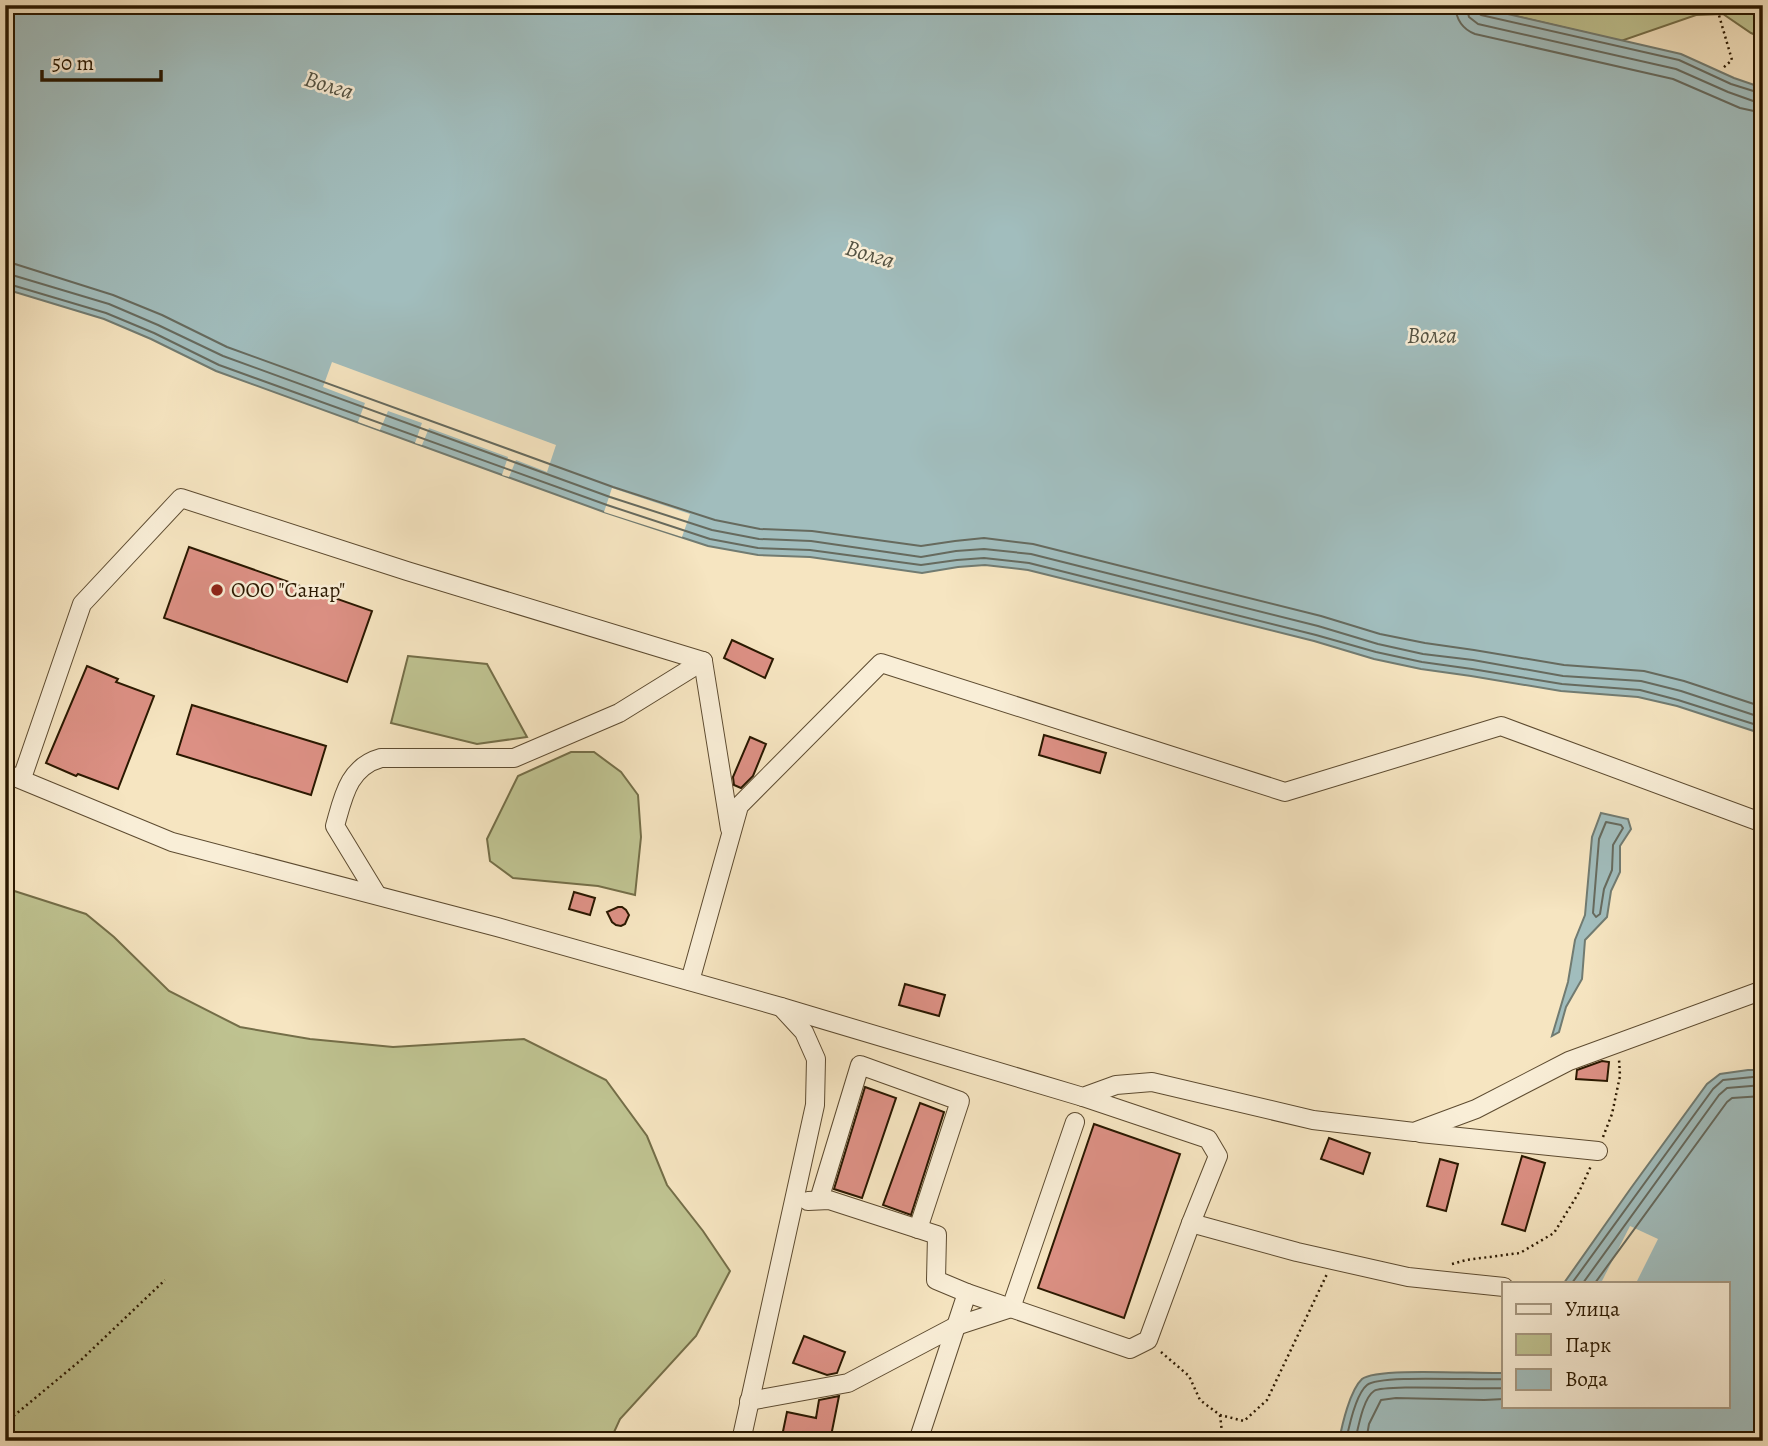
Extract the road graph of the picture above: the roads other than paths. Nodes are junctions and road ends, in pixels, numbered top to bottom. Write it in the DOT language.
graph roads {
  1 [pos="704,661"];
  2 [pos="13,776"];
  3 [pos="1763,823"];
  4 [pos="731,836"];
  5 [pos="377,895"];
  6 [pos="690,981"];
  7 [pos="1763,990"];
  8 [pos="781,1007"];
  9 [pos="1083,1097"];
  10 [pos="1074,1122"];
  11 [pos="1414,1132"];
  12 [pos="1598,1151"];
  13 [pos="819,1200"];
  14 [pos="794,1201"];
  15 [pos="1191,1223"];
  16 [pos="918,1229"];
  17 [pos="1502,1287"];
  18 [pos="967,1293"];
  19 [pos="1011,1308"];
  20 [pos="956,1326"];
  21 [pos="749,1401"];
  22 [pos="741,1441"];
  23 [pos="918,1441"];
  1 -- 2 [label="street"];
  1 -- 4 [label="street"];
  1 -- 5 [label="street"];
  2 -- 5 [label="street"];
  3 -- 4 [label="street"];
  4 -- 6 [label="street"];
  5 -- 6 [label="street"];
  6 -- 8 [label="street"];
  7 -- 11 [label="street"];
  8 -- 9 [label="street"];
  8 -- 14 [label="street"];
  9 -- 11 [label="street"];
  9 -- 15 [label="street"];
  10 -- 19 [label="street"];
  11 -- 12 [label="street"];
  13 -- 14 [label="street"];
  13 -- 16 [label="street"];
  13 -- 16 [label="street"];
  14 -- 21 [label="street"];
  15 -- 17 [label="street"];
  15 -- 19 [label="street"];
  16 -- 18 [label="street"];
  18 -- 19 [label="street"];
  18 -- 20 [label="street"];
  19 -- 20 [label="street"];
  20 -- 21 [label="street"];
  20 -- 23 [label="street"];
  21 -- 22 [label="street"];
}
